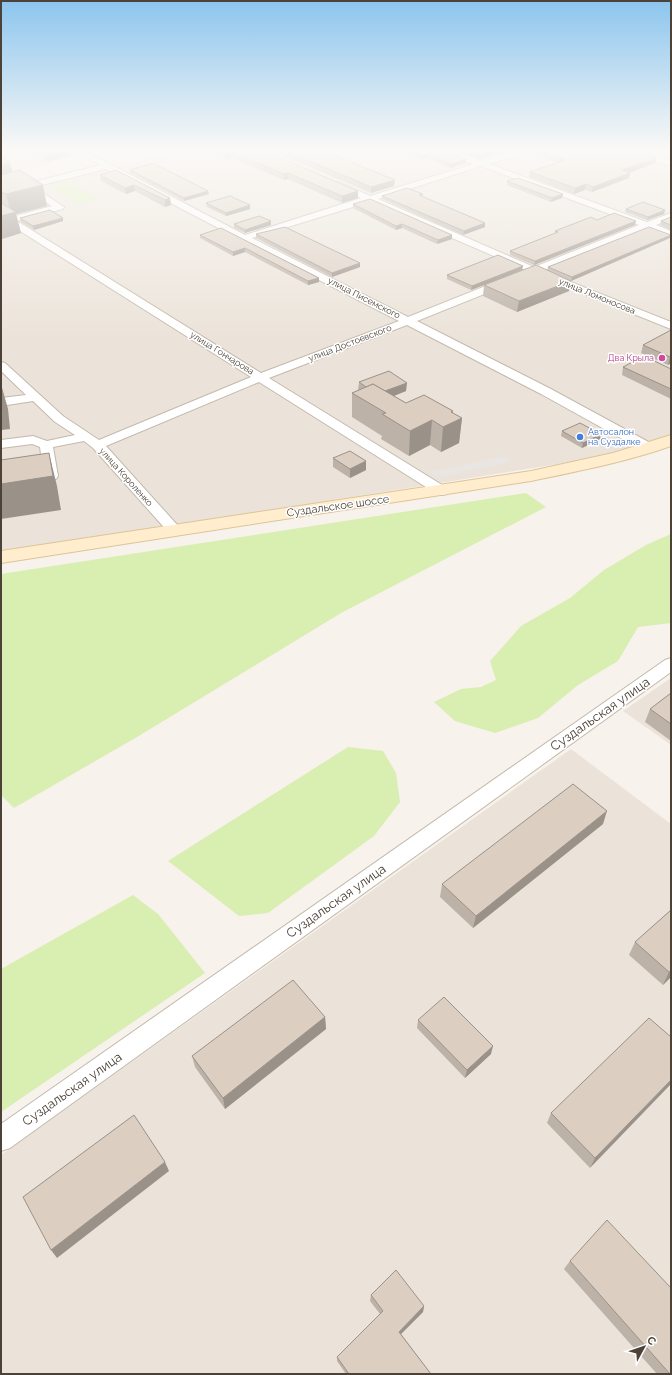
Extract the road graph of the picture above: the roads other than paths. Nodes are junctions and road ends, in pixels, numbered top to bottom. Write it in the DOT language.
graph roads {
  1 [pos="25,214"];
  2 [pos="198,214"];
  3 [pos="318,214"];
  4 [pos="405,214"];
  5 [pos="619,214"];
  6 [pos="671,216"];
  7 [pos="6,218"];
  8 [pos="648,225"];
  9 [pos="671,234"];
  10 [pos="244,238"];
  11 [pos="533,270"];
  12 [pos="408,321"];
  13 [pos="671,326"];
  14 [pos="1,365"];
  15 [pos="260,377"];
  16 [pos="37,397"];
  17 [pos="1,402"];
  18 [pos="85,437"];
  19 [pos="671,440"];
  20 [pos="1,444"];
  21 [pos="46,445"];
  22 [pos="98,445"];
  23 [pos="650,448"];
  24 [pos="36,478"];
  25 [pos="442,491"];
  26 [pos="175,530"];
  27 [pos="1,557"];
  28 [pos="671,664"];
  29 [pos="1,1139"];
  1 -- 7 [label="street"];
  2 -- 10 [label="street, улица Писемского"];
  3 -- 10 [label="street"];
  4 -- 11 [label="street, улица Ломоносова"];
  5 -- 8 [label="street"];
  6 -- 8 [label="street, улица Достоевского"];
  7 -- 15 [label="street, улица Гончарова"];
  8 -- 9 [label="street"];
  8 -- 11 [label="street, улица Достоевского"];
  10 -- 12 [label="street, улица Писемского"];
  11 -- 12 [label="street, улица Достоевского"];
  11 -- 13 [label="street, улица Ломоносова"];
  12 -- 15 [label="street, улица Достоевского"];
  12 -- 23 [label="street, улица Писемского"];
  14 -- 16 [label="street, улица Короленко"];
  15 -- 22 [label="street, улица Достоевского"];
  15 -- 25 [label="street, улица Гончарова"];
  16 -- 17 [label="street"];
  16 -- 18 [label="street, улица Короленко"];
  18 -- 21 [label="street"];
  18 -- 22 [label="street, улица Короленко"];
  19 -- 23 [label="main road, Суздальское шоссе"];
  20 -- 21 [label="street"];
  21 -- 24 [label="street"];
  22 -- 26 [label="street, улица Короленко"];
  23 -- 25 [label="main road, Суздальское шоссе"];
  25 -- 26 [label="main road, Суздальское шоссе"];
  26 -- 27 [label="main road, Суздальское шоссе"];
  28 -- 29 [label="street, Суздальская улица"];
}
